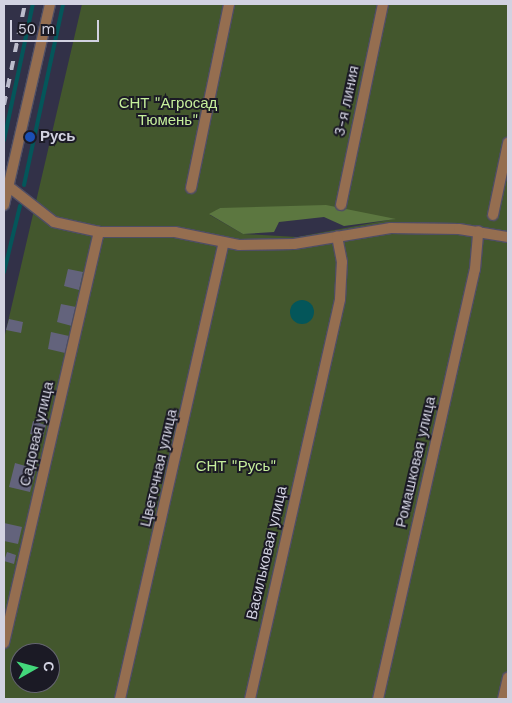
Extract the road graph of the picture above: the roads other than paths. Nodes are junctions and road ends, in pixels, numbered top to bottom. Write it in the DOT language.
graph roads {
  1 [pos="50,4"];
  2 [pos="229,4"];
  3 [pos="383,4"];
  4 [pos="508,143"];
  5 [pos="8,186"];
  6 [pos="191,188"];
  7 [pos="4,205"];
  8 [pos="341,205"];
  9 [pos="493,215"];
  10 [pos="478,231"];
  11 [pos="99,232"];
  12 [pos="337,236"];
  13 [pos="508,237"];
  14 [pos="224,243"];
  15 [pos="4,643"];
  16 [pos="508,678"];
  17 [pos="120,699"];
  18 [pos="250,699"];
  19 [pos="378,699"];
  20 [pos="504,699"];
  1 -- 5 [label="street"];
  2 -- 6 [label="street"];
  3 -- 8 [label="street, 3-я линия"];
  4 -- 9 [label="street"];
  5 -- 7 [label="street"];
  5 -- 11 [label="street"];
  10 -- 12 [label="street"];
  10 -- 13 [label="street"];
  10 -- 19 [label="street, Ромашковая улица"];
  11 -- 14 [label="street"];
  11 -- 15 [label="street, Садовая улица"];
  12 -- 14 [label="street"];
  12 -- 18 [label="street, Васильковая улица"];
  14 -- 17 [label="street, Цветочная улица"];
  16 -- 20 [label="street"];
}
